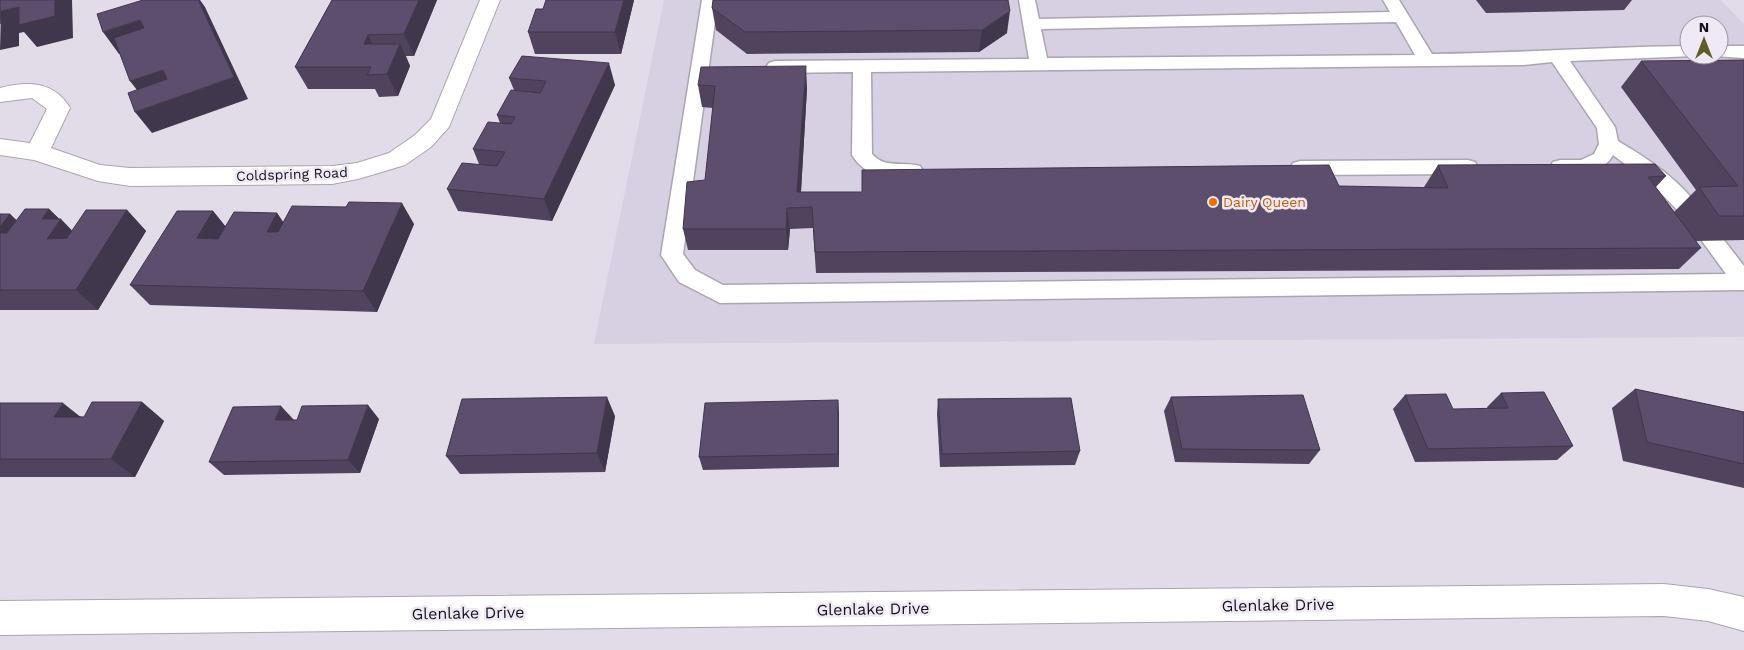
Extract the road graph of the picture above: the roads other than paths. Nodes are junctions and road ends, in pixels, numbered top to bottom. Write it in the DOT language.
graph roads {
  1 [pos="490,0"];
  2 [pos="710,0"];
  3 [pos="1027,0"];
  4 [pos="1340,0"];
  5 [pos="1391,0"];
  6 [pos="1401,17"];
  7 [pos="1350,18"];
  8 [pos="1032,24"];
  9 [pos="1679,52"];
  10 [pos="1729,52"];
  11 [pos="1744,52"];
  12 [pos="1557,56"];
  13 [pos="1427,60"];
  14 [pos="1039,64"];
  15 [pos="862,66"];
  16 [pos="756,67"];
  17 [pos="0,95"];
  18 [pos="1609,144"];
  19 [pos="0,147"];
  20 [pos="37,152"];
  21 [pos="1485,167"];
  22 [pos="1542,167"];
  23 [pos="1284,168"];
  24 [pos="933,171"];
  25 [pos="1691,212"];
  26 [pos="1713,241"];
  27 [pos="1744,282"];
  28 [pos="1744,614"];
  29 [pos="0,618"];
  1 -- 20 [label="street, Coldspring Road"];
  2 -- 27 [label="lane"];
  3 -- 8 [label="lane"];
  4 -- 7 [label="lane"];
  5 -- 6 [label="lane"];
  6 -- 7 [label="lane"];
  6 -- 13 [label="lane"];
  7 -- 8 [label="lane"];
  8 -- 14 [label="lane"];
  9 -- 12 [label="lane"];
  10 -- 11 [label="lane"];
  12 -- 13 [label="lane"];
  12 -- 18 [label="lane"];
  13 -- 14 [label="lane"];
  14 -- 15 [label="lane"];
  15 -- 16 [label="lane"];
  15 -- 24 [label="lane"];
  17 -- 20 [label="street"];
  18 -- 22 [label="lane"];
  18 -- 25 [label="lane"];
  19 -- 20 [label="street, Coldspring Road"];
  21 -- 23 [label="lane"];
  26 -- 27 [label="lane"];
  28 -- 29 [label="street, Glenlake Drive"];
}
